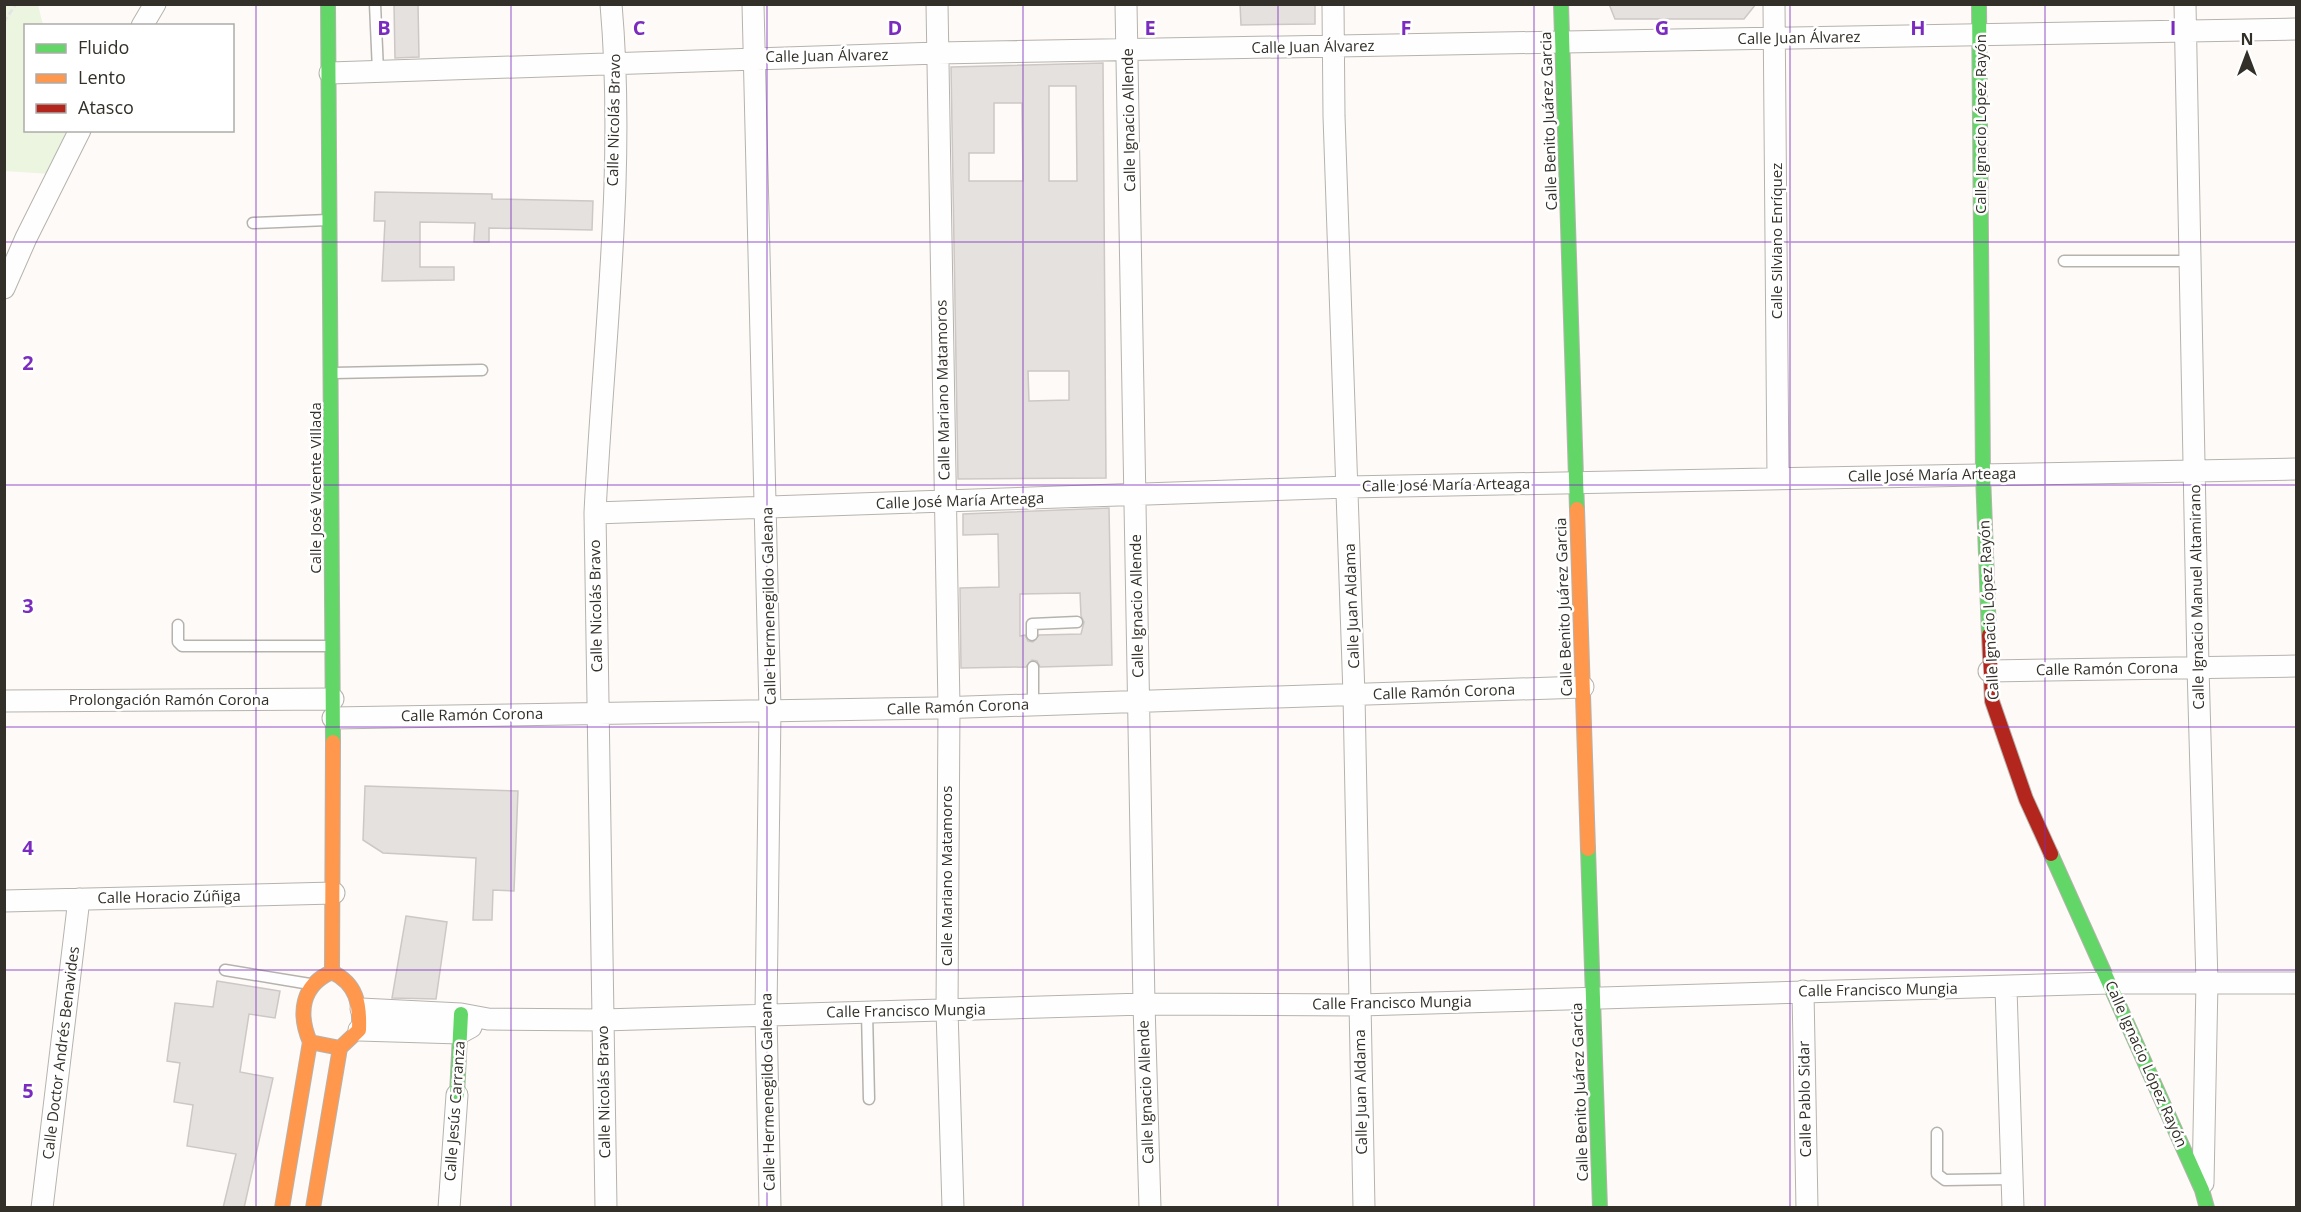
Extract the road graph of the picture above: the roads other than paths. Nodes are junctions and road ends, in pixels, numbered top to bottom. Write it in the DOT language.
graph roads {
  1 [pos="155,4"];
  2 [pos="328,4"];
  3 [pos="375,4"];
  4 [pos="611,4"];
  5 [pos="753,4"];
  6 [pos="937,4"];
  7 [pos="1126,4"];
  8 [pos="1333,4"];
  9 [pos="1561,4"];
  10 [pos="1774,4"];
  11 [pos="1979,4"];
  12 [pos="2185,4"];
  13 [pos="143,24"];
  14 [pos="2296,29"];
  15 [pos="2186,31"];
  16 [pos="1981,36"];
  17 [pos="1775,39"];
  18 [pos="1563,42"];
  19 [pos="1334,47"];
  20 [pos="1127,50"];
  21 [pos="938,53"];
  22 [pos="754,58"];
  23 [pos="616,63"];
  24 [pos="378,71"];
  25 [pos="330,73"];
  26 [pos="79,132"];
  27 [pos="331,220"];
  28 [pos="253,223"];
  29 [pos="2064,261"];
  30 [pos="2190,261"];
  31 [pos="4,288"];
  32 [pos="482,370"];
  33 [pos="332,373"];
  34 [pos="2296,469"];
  35 [pos="2194,471"];
  36 [pos="1983,474"];
  37 [pos="1778,478"];
  38 [pos="1576,482"];
  39 [pos="1348,487"];
  40 [pos="1135,495"];
  41 [pos="945,502"];
  42 [pos="767,505"];
  43 [pos="595,513"];
  44 [pos="1077,622"];
  45 [pos="178,625"];
  46 [pos="1032,635"];
  47 [pos="333,646"];
  48 [pos="2296,666"];
  49 [pos="1033,667"];
  50 [pos="2198,668"];
  51 [pos="1989,671"];
  52 [pos="1583,687"];
  53 [pos="1354,695"];
  54 [pos="4,701"];
  55 [pos="1138,701"];
  56 [pos="1033,705"];
  57 [pos="333,708"];
  58 [pos="949,708"];
  59 [pos="770,710"];
  60 [pos="598,712"];
  61 [pos="334,893"];
  62 [pos="79,899"];
  63 [pos="4,901"];
  64 [pos="225,970"];
  65 [pos="332,972"];
  66 [pos="2207,982"];
  67 [pos="2110,983"];
  68 [pos="2296,983"];
  69 [pos="310,984"];
  70 [pos="2006,987"];
  71 [pos="1803,992"];
  72 [pos="1593,997"];
  73 [pos="1144,1004"];
  74 [pos="1359,1005"];
  75 [pos="947,1010"];
  76 [pos="867,1012"];
  77 [pos="766,1013"];
  78 [pos="360,1020"];
  79 [pos="603,1020"];
  80 [pos="461,1023"];
  81 [pos="310,1042"];
  82 [pos="340,1048"];
  83 [pos="457,1095"];
  84 [pos="869,1099"];
  85 [pos="1937,1133"];
  86 [pos="2012,1179"];
  87 [pos="2205,1199"];
  88 [pos="42,1208"];
  89 [pos="282,1208"];
  90 [pos="313,1208"];
  91 [pos="448,1208"];
  92 [pos="606,1208"];
  93 [pos="770,1208"];
  94 [pos="953,1208"];
  95 [pos="1150,1208"];
  96 [pos="1364,1208"];
  97 [pos="1600,1208"];
  98 [pos="1807,1208"];
  99 [pos="2013,1208"];
  1 -- 13 [label="street"];
  2 -- 25 [label="main road, Calle José Vicente Villada"];
  3 -- 24 [label="lane"];
  4 -- 23 [label="street, Calle Nicolás Bravo"];
  5 -- 22 [label="street, Calle Hermenegildo Galeana"];
  6 -- 21 [label="street, Calle Mariano Matamoros"];
  7 -- 20 [label="street, Calle Ignacio Allende"];
  8 -- 19 [label="street, Calle Juan Aldama"];
  9 -- 18 [label="main road, Calle Benito Juárez Garcia"];
  10 -- 17 [label="street, Calle Silviano Enríquez"];
  11 -- 16 [label="main road, Calle Ignacio López Rayón"];
  12 -- 15 [label="street, Calle Ignacio Manuel Altamirano"];
  14 -- 15 [label="street, Calle Juan Álvarez"];
  15 -- 16 [label="street, Calle Juan Álvarez"];
  15 -- 30 [label="street, Calle Ignacio Manuel Altamirano"];
  16 -- 17 [label="street, Calle Juan Álvarez"];
  16 -- 36 [label="main road, Calle Ignacio López Rayón"];
  17 -- 18 [label="street, Calle Juan Álvarez"];
  17 -- 37 [label="street, Calle Silviano Enríquez"];
  18 -- 19 [label="street, Calle Juan Álvarez"];
  18 -- 38 [label="main road, Calle Benito Juárez Garcia"];
  19 -- 20 [label="street, Calle Juan Álvarez"];
  19 -- 39 [label="street, Calle Juan Aldama"];
  20 -- 21 [label="street, Calle Juan Álvarez"];
  20 -- 40 [label="street, Calle Ignacio Allende"];
  21 -- 22 [label="street, Calle Juan Álvarez"];
  21 -- 41 [label="street, Calle Mariano Matamoros"];
  22 -- 23 [label="street, Calle Juan Álvarez"];
  22 -- 42 [label="street, Calle Hermenegildo Galeana"];
  23 -- 24 [label="street, Calle Juan Álvarez"];
  23 -- 43 [label="street, Calle Nicolás Bravo"];
  24 -- 25 [label="street, Calle Juan Álvarez"];
  25 -- 27 [label="main road, Calle José Vicente Villada"];
  26 -- 31 [label="street"];
  27 -- 28 [label="lane"];
  27 -- 33 [label="main road, Calle José Vicente Villada"];
  29 -- 30 [label="lane"];
  30 -- 35 [label="street, Calle Ignacio Manuel Altamirano"];
  32 -- 33 [label="lane"];
  33 -- 47 [label="main road, Calle José Vicente Villada"];
  34 -- 35 [label="street, Calle José María Arteaga"];
  35 -- 36 [label="street, Calle José María Arteaga"];
  35 -- 50 [label="street, Calle Ignacio Manuel Altamirano"];
  36 -- 37 [label="street, Calle José María Arteaga"];
  36 -- 51 [label="main road, Calle Ignacio López Rayón"];
  37 -- 38 [label="street, Calle José María Arteaga"];
  38 -- 39 [label="street, Calle José María Arteaga"];
  38 -- 52 [label="main road, Calle Benito Juárez Garcia"];
  39 -- 40 [label="street, Calle José María Arteaga"];
  39 -- 53 [label="street, Calle Juan Aldama"];
  40 -- 41 [label="street, Calle José María Arteaga"];
  40 -- 55 [label="street, Calle Ignacio Allende"];
  41 -- 42 [label="street, Calle José María Arteaga"];
  41 -- 58 [label="street, Calle Mariano Matamoros"];
  42 -- 43 [label="street, Calle José María Arteaga"];
  42 -- 59 [label="street, Calle Hermenegildo Galeana"];
  43 -- 60 [label="street, Calle Nicolás Bravo"];
  44 -- 46 [label="lane"];
  45 -- 47 [label="lane"];
  47 -- 57 [label="main road, Calle José Vicente Villada"];
  48 -- 50 [label="street, Calle Ramón Corona"];
  49 -- 56 [label="lane"];
  50 -- 51 [label="street, Calle Ramón Corona"];
  50 -- 66 [label="street, Calle Ignacio Manuel Altamirano"];
  51 -- 67 [label="main road, Calle Ignacio López Rayón"];
  52 -- 53 [label="street, Calle Ramón Corona"];
  52 -- 72 [label="main road, Calle Benito Juárez Garcia"];
  53 -- 55 [label="street, Calle Ramón Corona"];
  53 -- 74 [label="street, Calle Juan Aldama"];
  54 -- 57 [label="street, Prolongación Ramón Corona"];
  55 -- 56 [label="street, Calle Ramón Corona"];
  55 -- 73 [label="street, Calle Ignacio Allende"];
  56 -- 58 [label="street, Calle Ramón Corona"];
  57 -- 60 [label="street, Calle Ramón Corona"];
  57 -- 61 [label="main road, Calle José Vicente Villada"];
  58 -- 59 [label="street, Calle Ramón Corona"];
  58 -- 75 [label="street, Calle Mariano Matamoros"];
  59 -- 60 [label="street, Calle Ramón Corona"];
  59 -- 77 [label="street, Calle Hermenegildo Galeana"];
  60 -- 79 [label="street, Calle Nicolás Bravo"];
  61 -- 62 [label="street, Calle Horacio Zúñiga"];
  61 -- 65 [label="main road, Calle José Vicente Villada"];
  62 -- 63 [label="street, Calle Horacio Zúñiga"];
  62 -- 88 [label="street, Calle Doctor Andrés Benavides"];
  64 -- 69 [label="lane"];
  65 -- 69 [label="main road"];
  65 -- 78 [label="main road"];
  66 -- 67 [label="street, Calle Francisco Mungia"];
  66 -- 68 [label="street, Calle Francisco Mungia"];
  66 -- 87 [label="street, Calle Ignacio Manuel Altamirano"];
  67 -- 70 [label="street, Calle Francisco Mungia"];
  67 -- 87 [label="main road, Calle Ignacio López Rayón"];
  69 -- 81 [label="main road"];
  70 -- 71 [label="street, Calle Francisco Mungia"];
  70 -- 86 [label="street"];
  71 -- 72 [label="street, Calle Francisco Mungia"];
  71 -- 98 [label="street, Calle Pablo Sidar"];
  72 -- 74 [label="street, Calle Francisco Mungia"];
  72 -- 97 [label="main road, Calle Benito Juárez Garcia"];
  73 -- 74 [label="street, Calle Francisco Mungia"];
  73 -- 75 [label="street, Calle Francisco Mungia"];
  73 -- 95 [label="street, Calle Ignacio Allende"];
  74 -- 96 [label="street, Calle Juan Aldama"];
  75 -- 76 [label="street, Calle Francisco Mungia"];
  75 -- 94 [label="street, Calle Mariano Matamoros"];
  76 -- 77 [label="street, Calle Francisco Mungia"];
  76 -- 84 [label="lane"];
  77 -- 79 [label="street, Calle Francisco Mungia"];
  77 -- 93 [label="street, Calle Hermenegildo Galeana"];
  78 -- 80 [label="street, Calle Francisco Mungia"];
  78 -- 82 [label="main road"];
  79 -- 80 [label="street, Calle Francisco Mungia"];
  79 -- 92 [label="street, Calle Nicolás Bravo"];
  80 -- 83 [label="main road, Calle Jesús Carranza"];
  81 -- 82 [label="main road"];
  81 -- 89 [label="main road"];
  82 -- 90 [label="main road"];
  83 -- 91 [label="street, Calle Jesús Carranza"];
  85 -- 86 [label="lane"];
  86 -- 99 [label="street"];
}
